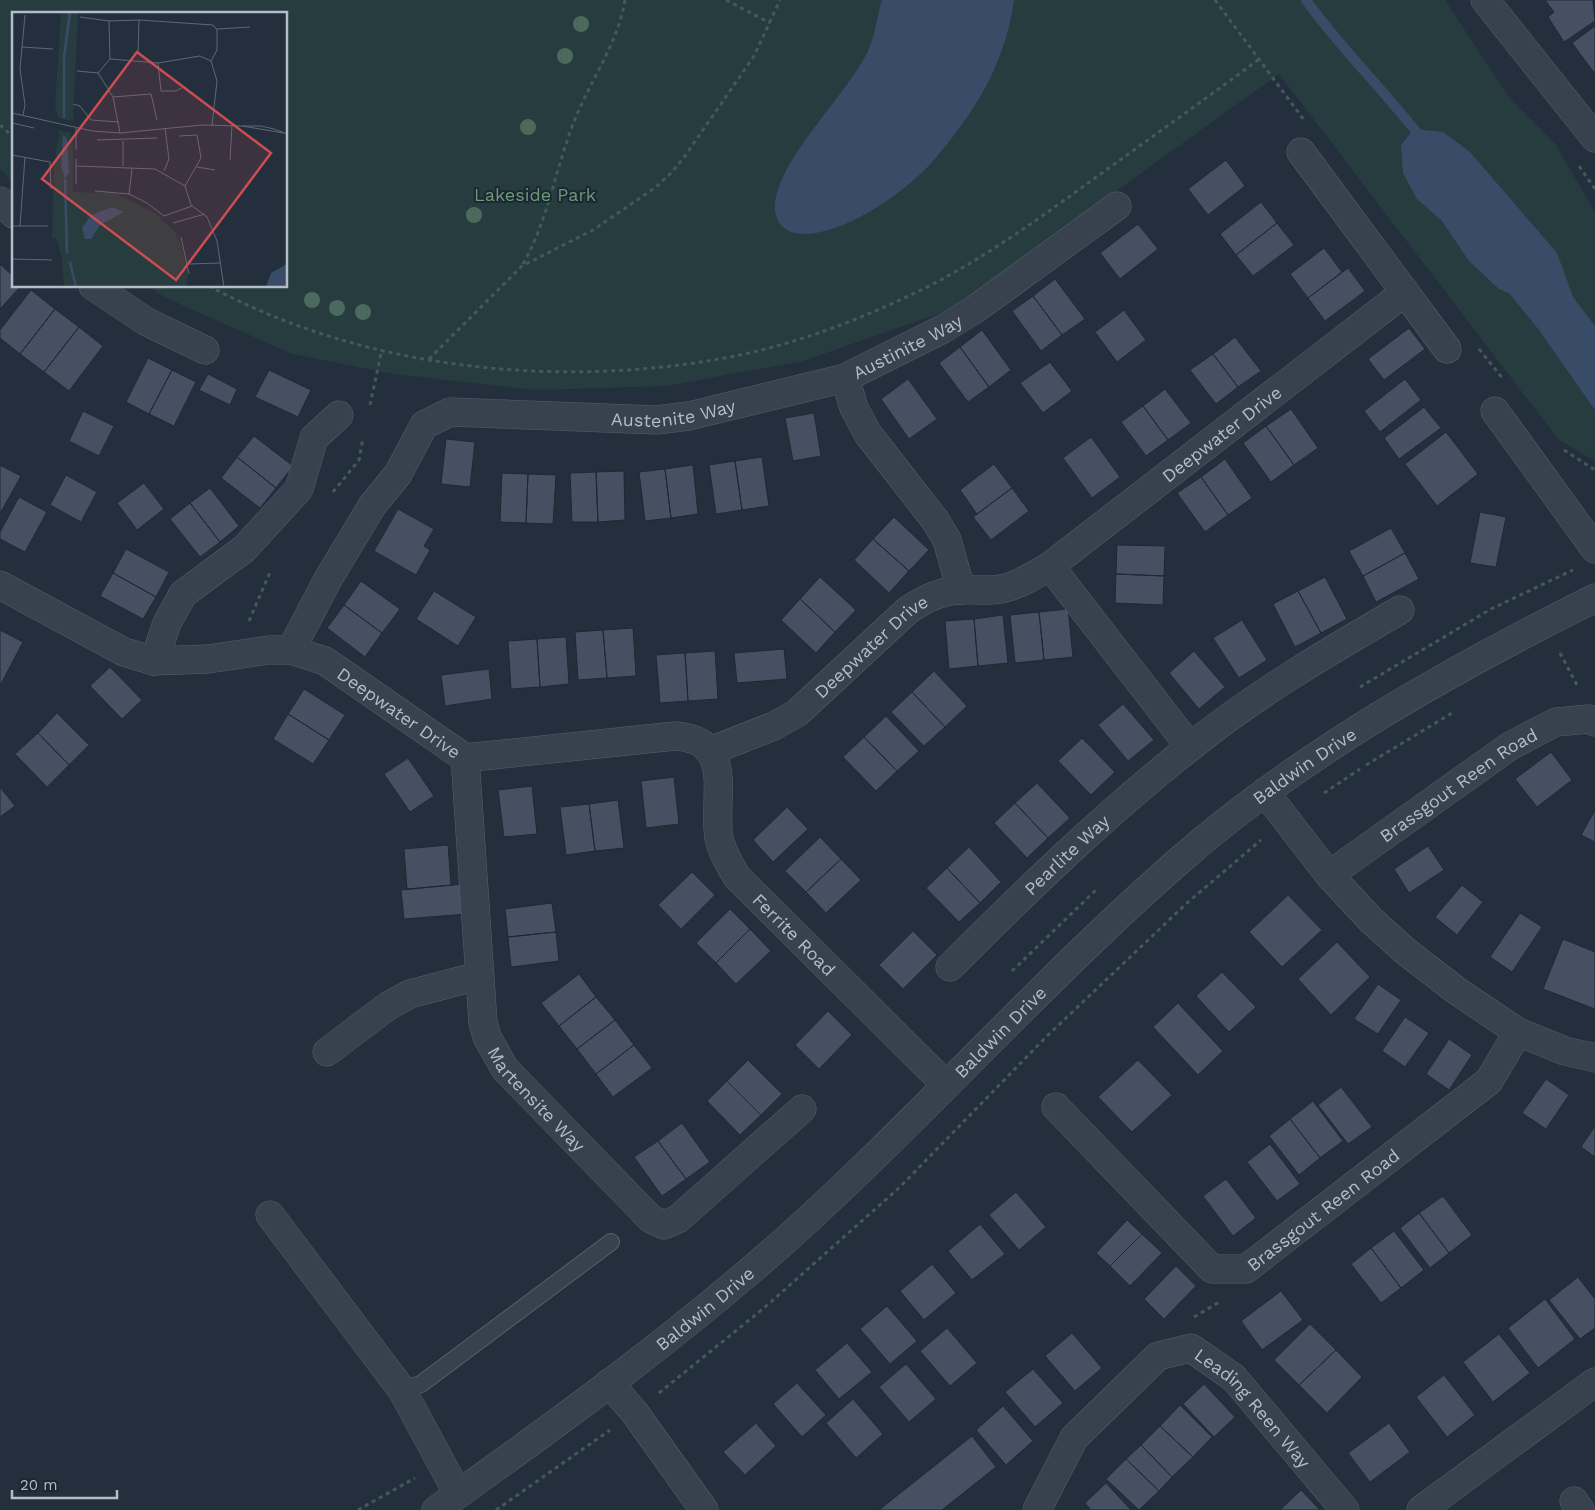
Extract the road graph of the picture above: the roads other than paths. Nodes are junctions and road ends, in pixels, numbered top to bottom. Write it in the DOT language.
graph roads {
  1 [pos="1485,0"];
  2 [pos="1595,138"];
  3 [pos="1301,152"];
  4 [pos="0,200"];
  5 [pos="1118,206"];
  6 [pos="12,212"];
  7 [pos="95,288"];
  8 [pos="1405,292"];
  9 [pos="1447,349"];
  10 [pos="204,350"];
  11 [pos="845,378"];
  12 [pos="1494,411"];
  13 [pos="339,415"];
  14 [pos="1595,549"];
  15 [pos="1050,566"];
  16 [pos="0,585"];
  17 [pos="961,590"];
  18 [pos="1595,598"];
  19 [pos="1400,610"];
  20 [pos="291,650"];
  21 [pos="154,661"];
  22 [pos="1592,721"];
  23 [pos="1190,747"];
  24 [pos="710,751"];
  25 [pos="465,758"];
  26 [pos="1265,792"];
  27 [pos="1330,875"];
  28 [pos="950,967"];
  29 [pos="478,976"];
  30 [pos="1518,1032"];
  31 [pos="327,1052"];
  32 [pos="1595,1058"];
  33 [pos="946,1085"];
  34 [pos="1056,1107"];
  35 [pos="802,1109"];
  36 [pos="270,1215"];
  37 [pos="611,1242"];
  38 [pos="1595,1382"];
  39 [pos="609,1383"];
  40 [pos="402,1390"];
  41 [pos="458,1494"];
  42 [pos="436,1510"];
  43 [pos="704,1510"];
  44 [pos="1037,1510"];
  45 [pos="1345,1510"];
  46 [pos="1421,1510"];
  1 -- 2 [label="street"];
  3 -- 8 [label="street"];
  4 -- 6 [label="street"];
  5 -- 11 [label="street, Austinite Way"];
  7 -- 10 [label="street"];
  8 -- 9 [label="street"];
  8 -- 15 [label="street, Deepwater Drive"];
  11 -- 17 [label="street, Austinite Way"];
  11 -- 20 [label="street, Austenite Way"];
  12 -- 14 [label="street"];
  13 -- 21 [label="street"];
  15 -- 17 [label="street, Deepwater Drive"];
  15 -- 23 [label="street"];
  16 -- 21 [label="street, Deepwater Drive"];
  17 -- 24 [label="street, Deepwater Drive"];
  18 -- 26 [label="street, Baldwin Drive"];
  19 -- 23 [label="street, Pearlite Way"];
  20 -- 21 [label="street, Deepwater Drive"];
  20 -- 25 [label="street, Deepwater Drive"];
  22 -- 27 [label="street, Brassgout Reen Road"];
  23 -- 28 [label="street, Pearlite Way"];
  24 -- 25 [label="street, Deepwater Drive"];
  24 -- 33 [label="street, Ferrite Road"];
  25 -- 29 [label="street, Martensite Way"];
  26 -- 27 [label="street"];
  26 -- 33 [label="street, Baldwin Drive"];
  27 -- 30 [label="street"];
  29 -- 31 [label="street"];
  29 -- 35 [label="street, Martensite Way"];
  30 -- 32 [label="street"];
  30 -- 34 [label="street, Brassgout Reen Road"];
  33 -- 39 [label="street, Baldwin Drive"];
  36 -- 40 [label="street"];
  37 -- 40 [label="lane"];
  38 -- 46 [label="street"];
  39 -- 41 [label="street, Baldwin Drive"];
  39 -- 43 [label="street"];
  40 -- 41 [label="street"];
  41 -- 42 [label="street, Baldwin Drive"];
  44 -- 45 [label="street, Leading Reen Way"];
}
